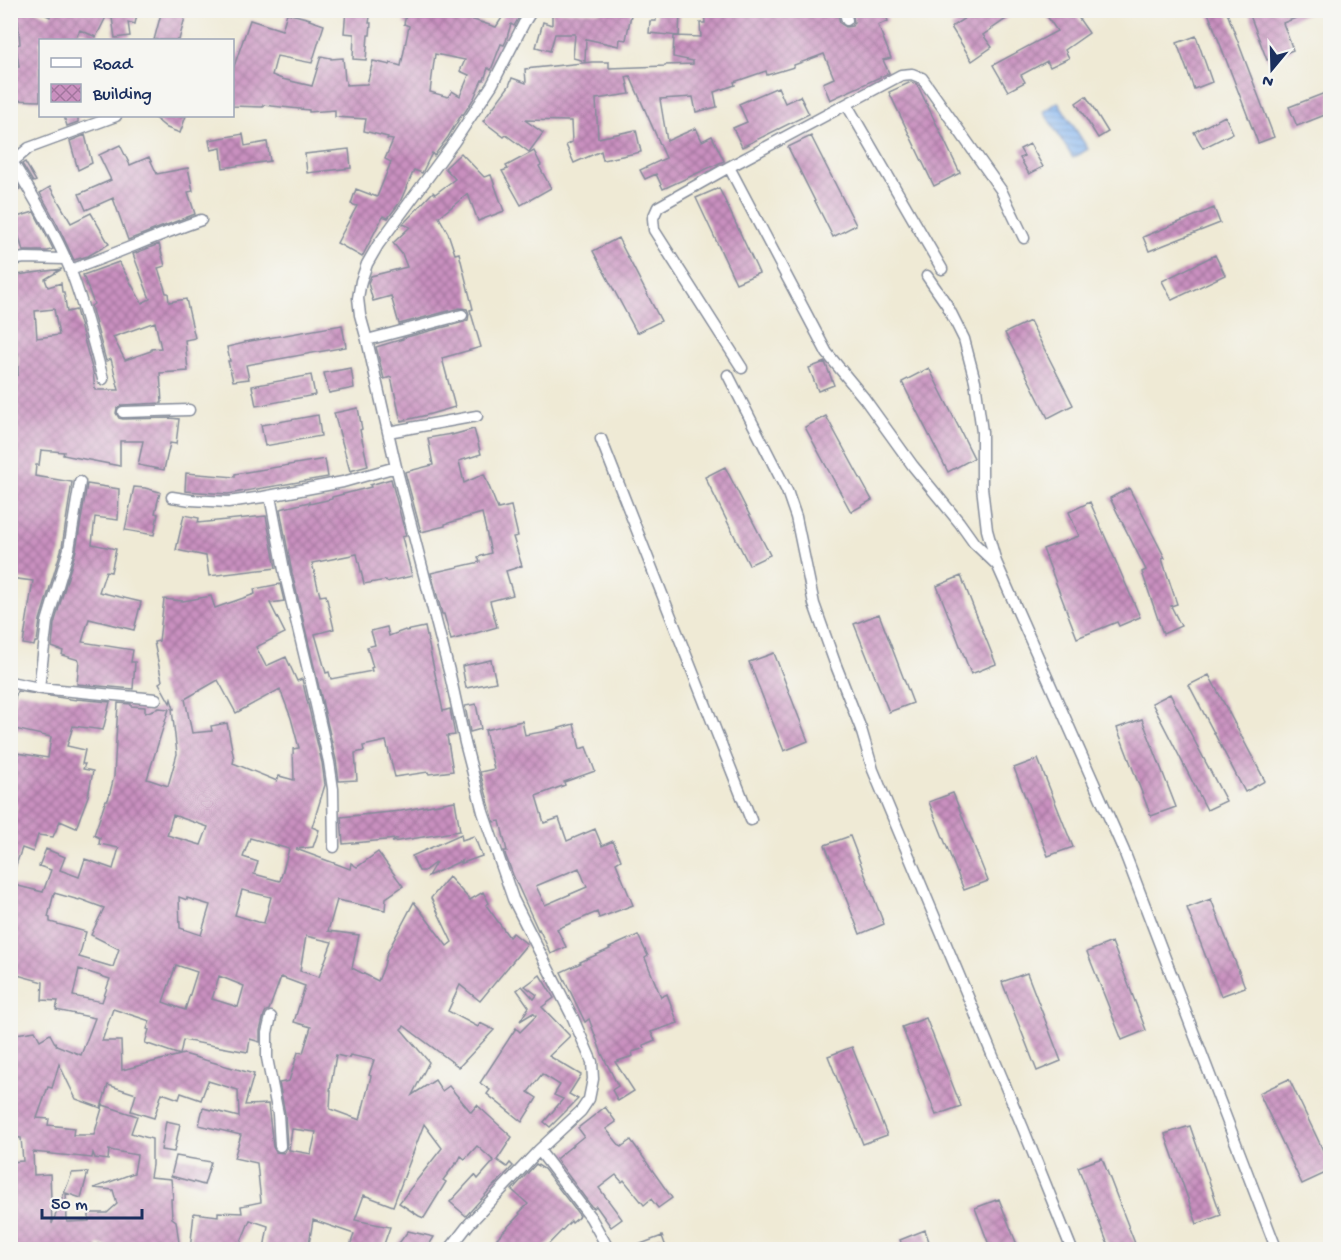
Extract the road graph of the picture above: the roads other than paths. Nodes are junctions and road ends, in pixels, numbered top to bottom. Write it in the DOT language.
graph roads {
  1 [pos="532,10"];
  2 [pos="847,105"];
  3 [pos="113,117"];
  4 [pos="12,164"];
  5 [pos="729,167"];
  6 [pos="201,220"];
  7 [pos="1024,238"];
  8 [pos="65,259"];
  9 [pos="10,260"];
  10 [pos="942,269"];
  11 [pos="70,270"];
  12 [pos="927,276"];
  13 [pos="462,315"];
  14 [pos="367,340"];
  15 [pos="742,368"];
  16 [pos="728,375"];
  17 [pos="104,379"];
  18 [pos="189,410"];
  19 [pos="123,412"];
  20 [pos="477,416"];
  21 [pos="388,432"];
  22 [pos="601,439"];
  23 [pos="396,467"];
  24 [pos="80,482"];
  25 [pos="270,496"];
  26 [pos="171,497"];
  27 [pos="997,565"];
  28 [pos="10,682"];
  29 [pos="39,688"];
  30 [pos="156,699"];
  31 [pos="751,820"];
  32 [pos="334,847"];
  33 [pos="271,1017"];
  34 [pos="280,1146"];
  35 [pos="539,1150"];
  36 [pos="1276,1248"];
  37 [pos="448,1250"];
  38 [pos="609,1250"];
  39 [pos="1072,1250"];
  1 -- 14 [label="street"];
  2 -- 5 [label="street"];
  2 -- 7 [label="street"];
  2 -- 10 [label="street"];
  3 -- 4 [label="street"];
  4 -- 8 [label="street"];
  5 -- 15 [label="street"];
  5 -- 27 [label="street"];
  6 -- 11 [label="street"];
  8 -- 9 [label="street"];
  8 -- 11 [label="street"];
  11 -- 17 [label="street"];
  12 -- 27 [label="street"];
  13 -- 14 [label="street"];
  14 -- 21 [label="street"];
  16 -- 39 [label="street"];
  18 -- 19 [label="street"];
  20 -- 21 [label="street"];
  21 -- 23 [label="street"];
  22 -- 31 [label="street"];
  23 -- 25 [label="street"];
  23 -- 35 [label="street"];
  24 -- 29 [label="street"];
  25 -- 26 [label="street"];
  25 -- 32 [label="street"];
  27 -- 36 [label="street"];
  28 -- 29 [label="street"];
  29 -- 30 [label="street"];
  33 -- 34 [label="street"];
  35 -- 37 [label="street"];
  35 -- 38 [label="street"];
}
